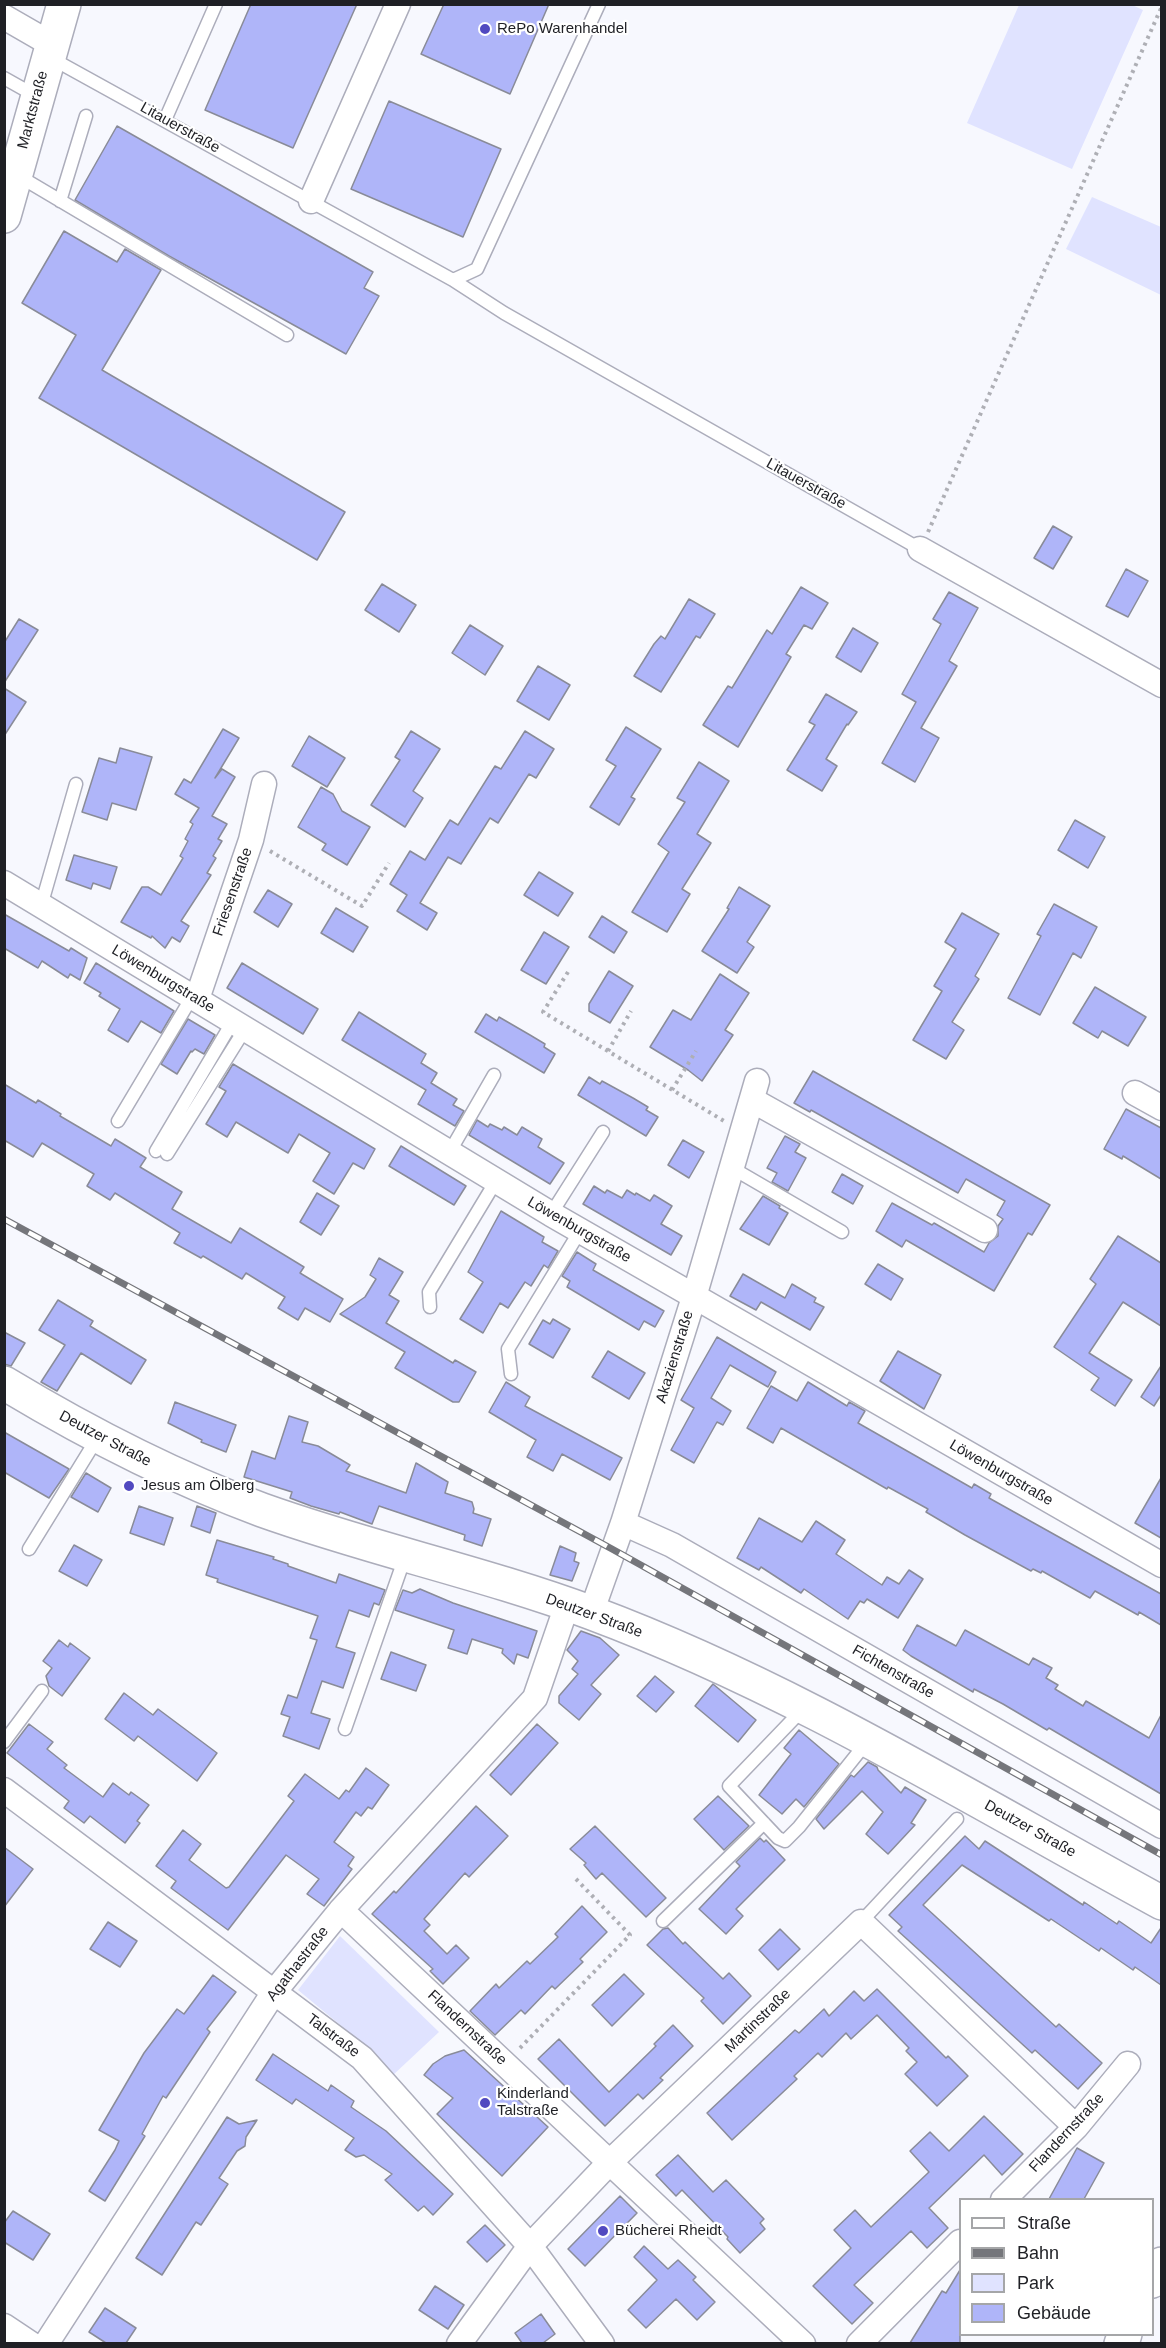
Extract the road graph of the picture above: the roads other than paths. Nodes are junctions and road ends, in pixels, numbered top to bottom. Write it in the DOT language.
graph roads {
  1 [pos="64,4"];
  2 [pos="216,4"];
  3 [pos="398,4"];
  4 [pos="599,4"];
  5 [pos="4,17"];
  6 [pos="50,50"];
  7 [pos="4,78"];
  8 [pos="37,96"];
  9 [pos="86,116"];
  10 [pos="165,120"];
  11 [pos="16,175"];
  12 [pos="60,201"];
  13 [pos="311,201"];
  14 [pos="5,215"];
  15 [pos="453,280"];
  16 [pos="287,335"];
  17 [pos="920,549"];
  18 [pos="1161,685"];
  19 [pos="76,784"];
  20 [pos="264,784"];
  21 [pos="4,883"];
  22 [pos="41,906"];
  23 [pos="194,998"];
  24 [pos="239,1025"];
  25 [pos="494,1075"];
  26 [pos="1135,1093"];
  27 [pos="1161,1108"];
  28 [pos="118,1121"];
  29 [pos="603,1132"];
  30 [pos="161,1152"];
  31 [pos="449,1153"];
  32 [pos="732,1168"];
  33 [pos="496,1181"];
  34 [pos="551,1214"];
  35 [pos="985,1230"];
  36 [pos="580,1231"];
  37 [pos="842,1232"];
  38 [pos="694,1297"];
  39 [pos="430,1307"];
  40 [pos="511,1374"];
  41 [pos="4,1383"];
  42 [pos="98,1436"];
  43 [pos="623,1523"];
  44 [pos="29,1549"];
  45 [pos="405,1556"];
  46 [pos="1161,1565"];
  47 [pos="579,1609"];
  48 [pos="42,1692"];
  49 [pos="806,1706"];
  50 [pos="345,1729"];
  51 [pos="868,1739"];
  52 [pos="4,1742"];
  53 [pos="4,1790"];
  54 [pos="957,1819"];
  55 [pos="764,1823"];
  56 [pos="1161,1826"];
  57 [pos="1161,1903"];
  58 [pos="341,1910"];
  59 [pos="663,1921"];
  60 [pos="861,1922"];
  61 [pos="274,1992"];
  62 [pos="1128,2064"];
  63 [pos="1076,2127"];
  64 [pos="610,2163"];
  65 [pos="1004,2198"];
  66 [pos="959,2243"];
  67 [pos="530,2246"];
  68 [pos="4,2326"];
  69 [pos="31,2343"];
  70 [pos="46,2343"];
  71 [pos="459,2343"];
  72 [pos="602,2343"];
  73 [pos="802,2343"];
  74 [pos="859,2343"];
  1 -- 6 [label="main road, Marktstraße"];
  2 -- 10 [label="lane"];
  3 -- 13 [label="street"];
  4 -- 15 [label="lane"];
  5 -- 6 [label="street"];
  6 -- 8 [label="main road, Marktstraße"];
  6 -- 10 [label="lane, Litauerstraße"];
  7 -- 8 [label="lane"];
  8 -- 11 [label="main road, Marktstraße"];
  9 -- 12 [label="lane"];
  10 -- 13 [label="lane, Litauerstraße"];
  11 -- 12 [label="lane"];
  11 -- 14 [label="main road, Marktstraße"];
  12 -- 16 [label="lane"];
  13 -- 15 [label="lane, Litauerstraße"];
  15 -- 17 [label="lane, Litauerstraße"];
  17 -- 18 [label="street, Litauerstraße"];
  19 -- 22 [label="lane"];
  20 -- 23 [label="street, Friesenstraße"];
  21 -- 22 [label="street, Löwenburgstraße"];
  22 -- 23 [label="street, Löwenburgstraße"];
  23 -- 24 [label="street, Löwenburgstraße"];
  23 -- 28 [label="lane"];
  24 -- 30 [label="lane"];
  24 -- 31 [label="street, Löwenburgstraße"];
  25 -- 31 [label="lane"];
  26 -- 27 [label="street"];
  29 -- 34 [label="lane"];
  31 -- 33 [label="street, Löwenburgstraße"];
  32 -- 35 [label="street, Akazienstraße"];
  32 -- 37 [label="lane"];
  32 -- 38 [label="street, Akazienstraße"];
  33 -- 34 [label="street, Löwenburgstraße"];
  33 -- 39 [label="lane"];
  34 -- 36 [label="street, Löwenburgstraße"];
  36 -- 38 [label="street, Löwenburgstraße"];
  36 -- 40 [label="lane"];
  38 -- 43 [label="street, Akazienstraße"];
  38 -- 46 [label="street, Löwenburgstraße"];
  41 -- 42 [label="main road, Deutzer Straße"];
  42 -- 44 [label="lane"];
  42 -- 45 [label="main road, Deutzer Straße"];
  43 -- 47 [label="street, Akazienstraße"];
  43 -- 56 [label="street, Fichtenstraße"];
  45 -- 47 [label="main road, Deutzer Straße"];
  45 -- 50 [label="lane"];
  47 -- 49 [label="main road, Deutzer Straße"];
  47 -- 58 [label="street, Agathastraße"];
  48 -- 52 [label="lane"];
  49 -- 51 [label="main road, Deutzer Straße"];
  49 -- 55 [label="lane"];
  51 -- 55 [label="lane"];
  51 -- 57 [label="main road, Deutzer Straße"];
  53 -- 61 [label="street, Talstraße"];
  54 -- 60 [label="lane"];
  55 -- 59 [label="lane"];
  58 -- 61 [label="street, Agathastraße"];
  58 -- 64 [label="street, Flandernstraße"];
  60 -- 63 [label="street"];
  60 -- 64 [label="street, Martinstraße"];
  61 -- 67 [label="street, Talstraße"];
  61 -- 70 [label="street, Agathastraße"];
  62 -- 63 [label="street, Flandernstraße"];
  63 -- 65 [label="street, Flandernstraße"];
  64 -- 67 [label="street, Martinstraße"];
  64 -- 73 [label="street, Flandernstraße"];
  66 -- 74 [label="street"];
  67 -- 71 [label="street, Martinstraße"];
  67 -- 72 [label="street, Talstraße"];
  68 -- 69 [label="street"];
}
